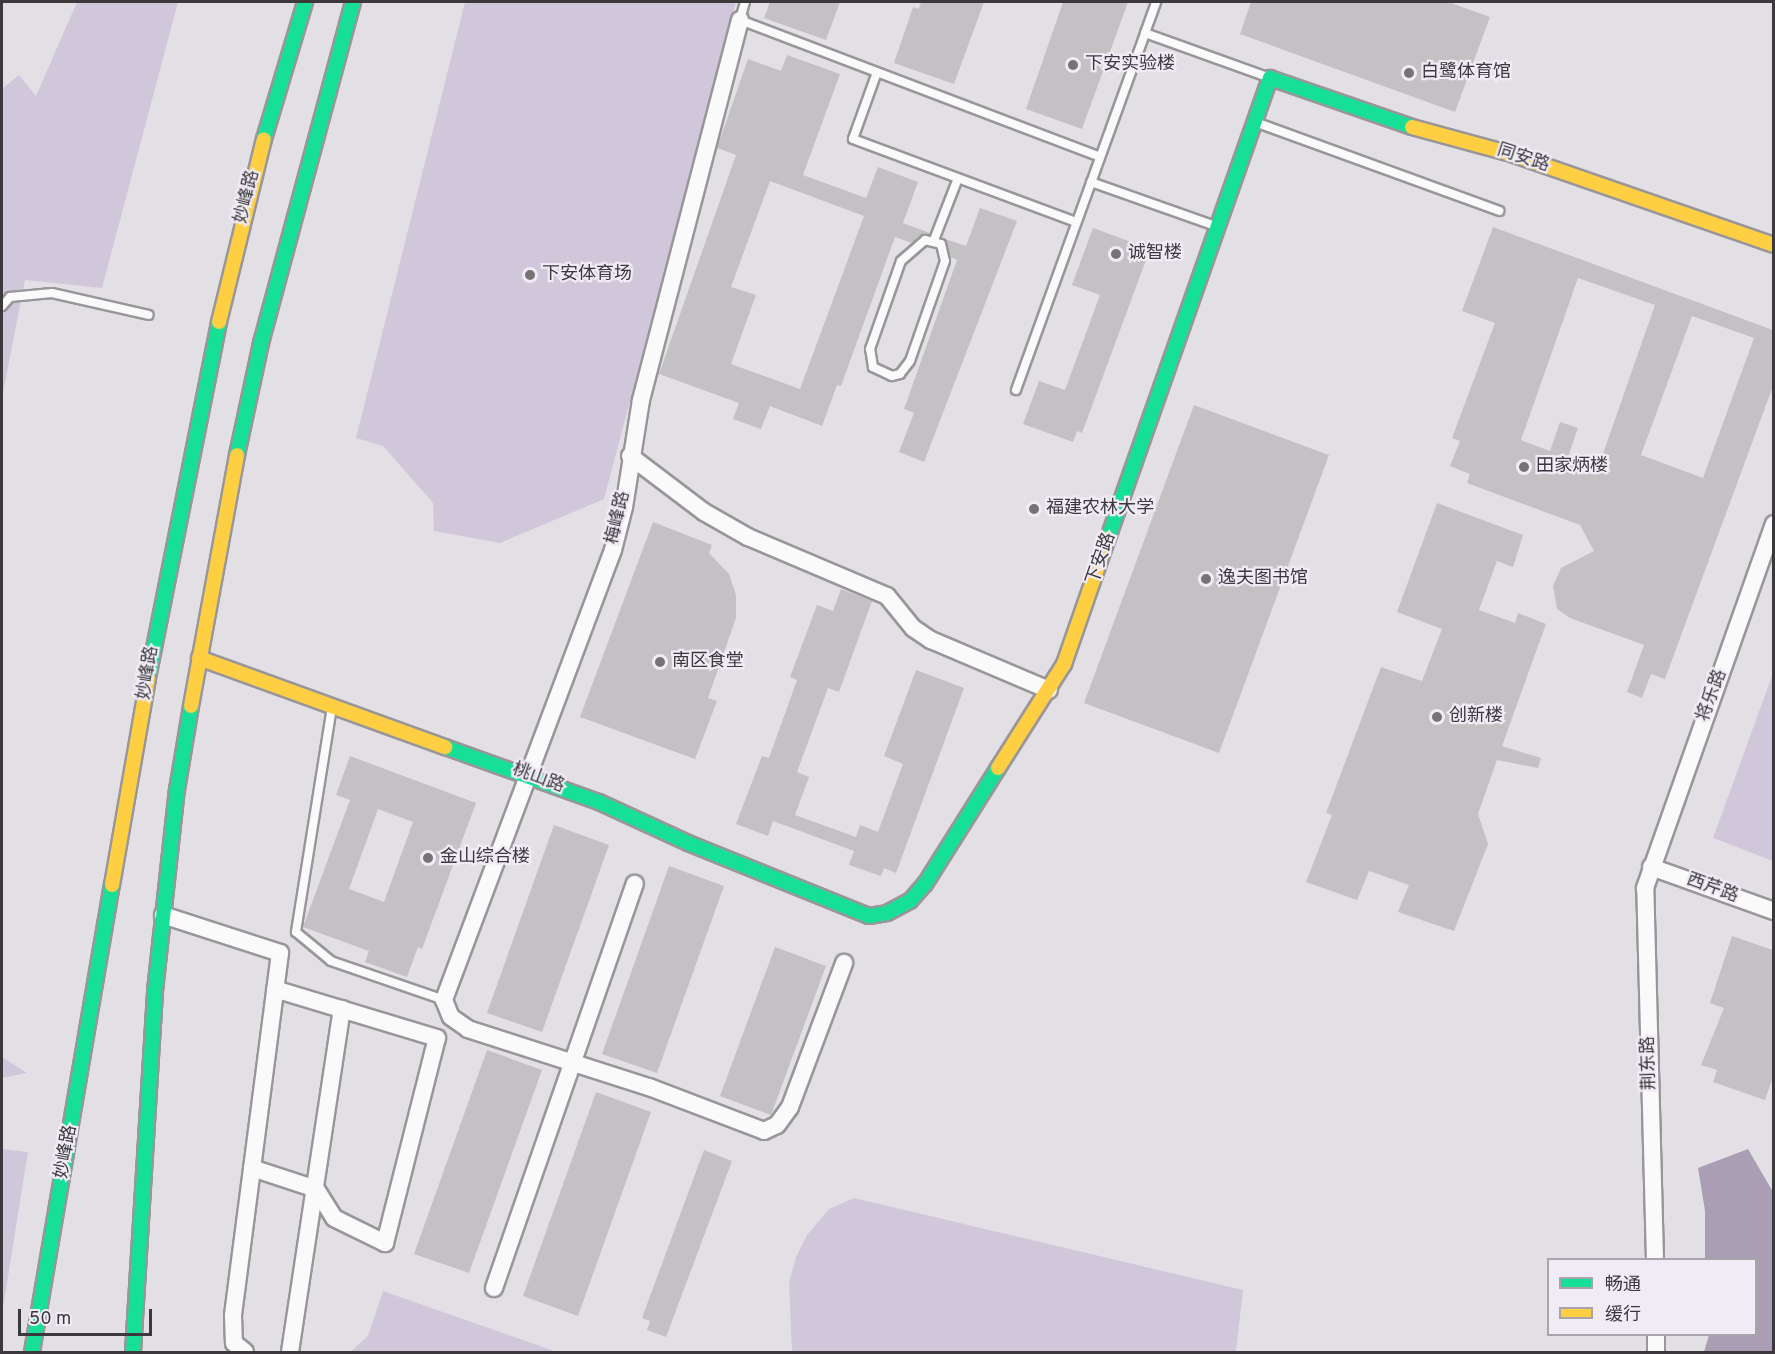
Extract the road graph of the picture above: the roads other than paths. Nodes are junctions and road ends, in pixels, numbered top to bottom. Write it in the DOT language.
graph roads {
  1 [pos="305,2"];
  2 [pos="355,2"];
  3 [pos="745,2"];
  4 [pos="1156,2"];
  5 [pos="740,20"];
  6 [pos="1145,33"];
  7 [pos="876,75"];
  8 [pos="1270,78"];
  9 [pos="1255,122"];
  10 [pos="1100,157"];
  11 [pos="958,178"];
  12 [pos="1090,182"];
  13 [pos="1499,211"];
  14 [pos="1076,222"];
  15 [pos="1219,227"];
  16 [pos="934,240"];
  17 [pos="1773,245"];
  18 [pos="2,306"];
  19 [pos="149,315"];
  20 [pos="1016,390"];
  21 [pos="630,456"];
  22 [pos="1773,524"];
  23 [pos="199,658"];
  24 [pos="1049,690"];
  25 [pos="332,706"];
  26 [pos="526,774"];
  27 [pos="1651,867"];
  28 [pos="635,884"];
  29 [pos="1773,911"];
  30 [pos="163,915"];
  31 [pos="870,916"];
  32 [pos="844,963"];
  33 [pos="275,989"];
  34 [pos="444,1000"];
  35 [pos="342,1009"];
  36 [pos="573,1062"];
  37 [pos="252,1168"];
  38 [pos="316,1189"];
  39 [pos="1654,1258"];
  40 [pos="494,1288"];
  41 [pos="1656,1336"];
  42 [pos="32,1353"];
  43 [pos="133,1353"];
  44 [pos="244,1353"];
  45 [pos="290,1353"];
  46 [pos="1656,1353"];
  1 -- 42 [label="main road, 妙峰路"];
  2 -- 23 [label="main road"];
  3 -- 5 [label="lane"];
  4 -- 6 [label="lane"];
  5 -- 7 [label="lane"];
  5 -- 21 [label="street, 梅峰路"];
  6 -- 8 [label="lane"];
  6 -- 10 [label="lane"];
  7 -- 10 [label="lane"];
  7 -- 11 [label="lane"];
  8 -- 9 [label="main road, 下安路"];
  8 -- 17 [label="main road, 同安路"];
  9 -- 13 [label="lane"];
  9 -- 15 [label="main road, 下安路"];
  10 -- 12 [label="lane"];
  11 -- 14 [label="lane"];
  11 -- 16 [label="lane"];
  12 -- 14 [label="lane"];
  12 -- 15 [label="lane"];
  14 -- 20 [label="lane"];
  15 -- 24 [label="main road, 下安路"];
  16 -- 16 [label="lane"];
  18 -- 19 [label="lane"];
  21 -- 24 [label="street"];
  21 -- 26 [label="street, 梅峰路"];
  22 -- 27 [label="street, 将乐路"];
  23 -- 25 [label="main road, 桃山路"];
  23 -- 30 [label="main road"];
  24 -- 31 [label="main road, 下安路"];
  25 -- 26 [label="main road, 桃山路"];
  25 -- 34 [label="lane"];
  26 -- 31 [label="main road, 桃山路"];
  26 -- 34 [label="street, 梅峰路"];
  27 -- 29 [label="street, 西芹路"];
  27 -- 39 [label="street, 荆东路"];
  28 -- 36 [label="street"];
  30 -- 33 [label="street"];
  30 -- 43 [label="main road"];
  32 -- 36 [label="street"];
  33 -- 35 [label="street"];
  33 -- 37 [label="street"];
  34 -- 36 [label="street"];
  35 -- 38 [label="street"];
  35 -- 38 [label="street"];
  36 -- 40 [label="street"];
  37 -- 38 [label="street"];
  37 -- 44 [label="street"];
  38 -- 45 [label="street"];
  41 -- 46 [label="street"];
}
